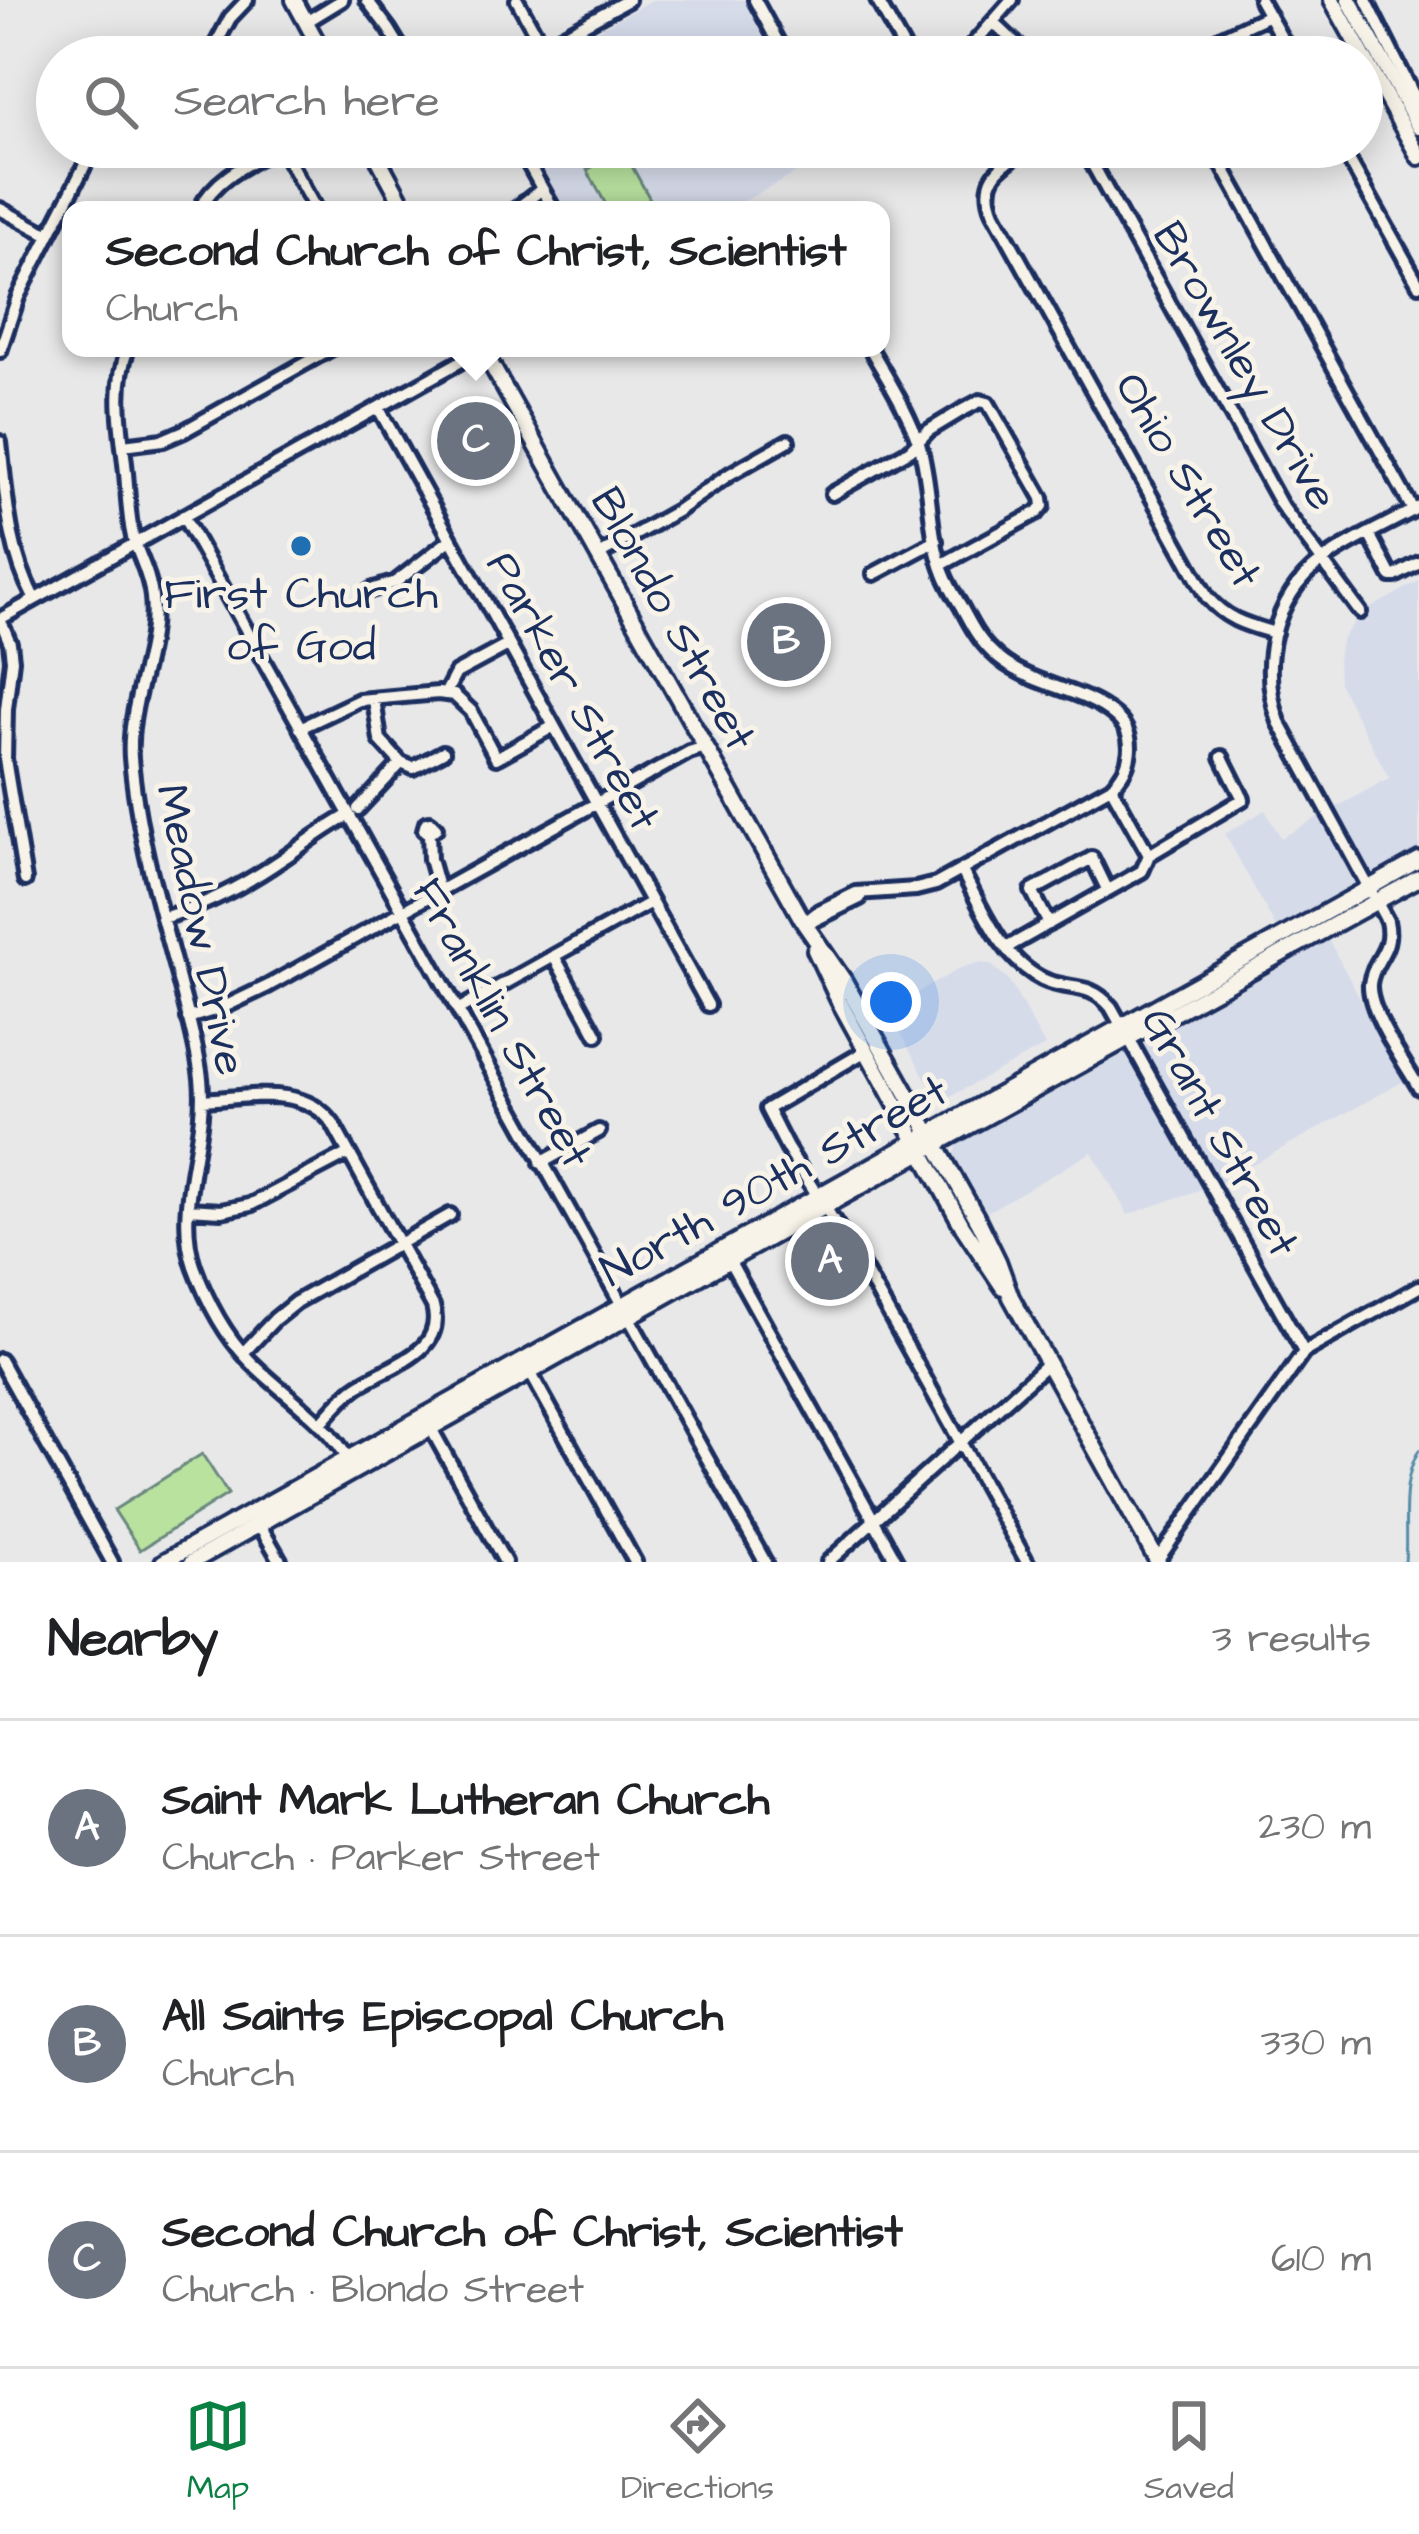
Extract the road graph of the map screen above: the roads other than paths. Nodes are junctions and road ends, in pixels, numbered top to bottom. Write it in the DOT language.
graph roads {
  1 [pos="247,0"];
  2 [pos="294,0"];
  3 [pos="342,0"];
  4 [pos="367,0"];
  5 [pos="517,0"];
  6 [pos="628,0"];
  7 [pos="754,0"];
  8 [pos="877,0"];
  9 [pos="1012,0"];
  10 [pos="1261,0"];
  11 [pos="1332,0"];
  12 [pos="1348,0"];
  13 [pos="1366,0"];
  14 [pos="1269,15"];
  15 [pos="306,22"];
  16 [pos="993,22"];
  17 [pos="220,36"];
  18 [pos="314,36"];
  19 [pos="394,36"];
  20 [pos="537,36"];
  21 [pos="561,36"];
  22 [pos="774,36"];
  23 [pos="897,36"];
  24 [pos="981,36"];
  25 [pos="1008,36"];
  26 [pos="1224,36"];
  27 [pos="1280,36"];
  28 [pos="1352,36"];
  29 [pos="1360,36"];
  30 [pos="1383,85"];
  31 [pos="1383,91"];
  32 [pos="1419,106"];
  33 [pos="1419,127"];
  34 [pos="1419,158"];
  35 [pos="83,168"];
  36 [pos="243,168"];
  37 [pos="292,168"];
  38 [pos="383,168"];
  39 [pos="530,168"];
  40 [pos="1000,168"];
  41 [pos="1095,168"];
  42 [pos="1224,168"];
  43 [pos="1354,168"];
  44 [pos="542,189"];
  45 [pos="66,201"];
  46 [pos="204,201"];
  47 [pos="311,201"];
  48 [pos="401,201"];
  49 [pos="527,201"];
  50 [pos="549,201"];
  51 [pos="0,209"];
  52 [pos="62,210"];
  53 [pos="49,235"];
  54 [pos="1419,286"];
  55 [pos="3,330"];
  56 [pos="0,351"];
  57 [pos="125,357"];
  58 [pos="316,357"];
  59 [pos="468,357"];
  60 [pos="487,357"];
  61 [pos="875,357"];
  62 [pos="379,410"];
  63 [pos="788,441"];
  64 [pos="918,441"];
  65 [pos="0,442"];
  66 [pos="123,445"];
  67 [pos="832,494"];
  68 [pos="1416,508"];
  69 [pos="183,516"];
  70 [pos="1369,534"];
  71 [pos="450,540"];
  72 [pos="936,541"];
  73 [pos="135,544"];
  74 [pos="599,555"];
  75 [pos="1322,562"];
  76 [pos="1419,563"];
  77 [pos="941,565"];
  78 [pos="874,574"];
  79 [pos="371,590"];
  80 [pos="34,598"];
  81 [pos="1360,612"];
  82 [pos="0,619"];
  83 [pos="1275,633"];
  84 [pos="508,645"];
  85 [pos="445,694"];
  86 [pos="374,699"];
  87 [pos="3,709"];
  88 [pos="554,726"];
  89 [pos="300,728"];
  90 [pos="705,747"];
  91 [pos="443,752"];
  92 [pos="1222,757"];
  93 [pos="400,763"];
  94 [pos="1114,785"];
  95 [pos="597,804"];
  96 [pos="354,812"];
  97 [pos="429,834"];
  98 [pos="18,842"];
  99 [pos="0,847"];
  100 [pos="1148,855"];
  101 [pos="1419,860"];
  102 [pos="962,871"];
  103 [pos="1419,878"];
  104 [pos="25,880"];
  105 [pos="1107,890"];
  106 [pos="439,891"];
  107 [pos="1374,894"];
  108 [pos="651,902"];
  109 [pos="402,913"];
  110 [pos="163,918"];
  111 [pos="804,923"];
  112 [pos="1049,924"];
  113 [pos="1006,948"];
  114 [pos="554,956"];
  115 [pos="708,1006"];
  116 [pos="458,1009"];
  117 [pos="188,1018"];
  118 [pos="1126,1031"];
  119 [pos="597,1035"];
  120 [pos="866,1051"];
  121 [pos="1419,1088"];
  122 [pos="202,1100"];
  123 [pos="599,1131"];
  124 [pos="925,1142"];
  125 [pos="349,1153"];
  126 [pos="541,1163"];
  127 [pos="822,1201"];
  128 [pos="188,1209"];
  129 [pos="450,1215"];
  130 [pos="399,1244"];
  131 [pos="730,1260"];
  132 [pos="1419,1287"];
  133 [pos="626,1310"];
  134 [pos="1304,1352"];
  135 [pos="243,1353"];
  136 [pos="0,1360"];
  137 [pos="1048,1364"];
  138 [pos="530,1372"];
  139 [pos="427,1422"];
  140 [pos="320,1424"];
  141 [pos="960,1442"];
  142 [pos="351,1464"];
  143 [pos="874,1522"];
  144 [pos="259,1524"];
  145 [pos="112,1562"];
  146 [pos="163,1562"];
  147 [pos="192,1562"];
  148 [pos="281,1562"];
  149 [pos="505,1562"];
  150 [pos="635,1562"];
  151 [pos="765,1562"];
  152 [pos="828,1562"];
  153 [pos="896,1562"];
  154 [pos="1027,1562"];
  155 [pos="1158,1562"];
  1 -- 17 [label="street"];
  2 -- 15 [label="main road"];
  3 -- 15 [label="street"];
  4 -- 19 [label="street"];
  5 -- 20 [label="street"];
  6 -- 21 [label="street"];
  7 -- 22 [label="street"];
  8 -- 23 [label="street"];
  9 -- 16 [label="street"];
  10 -- 14 [label="street"];
  11 -- 28 [label="main road"];
  12 -- 29 [label="main road"];
  13 -- 32 [label="street"];
  14 -- 26 [label="street"];
  14 -- 27 [label="street"];
  15 -- 18 [label="main road"];
  16 -- 24 [label="street"];
  16 -- 25 [label="street"];
  30 -- 33 [label="main road"];
  31 -- 34 [label="main road"];
  35 -- 45 [label="street"];
  36 -- 46 [label="street"];
  37 -- 47 [label="street"];
  38 -- 48 [label="main road"];
  39 -- 44 [label="street"];
  40 -- 83 [label="street, Ohio Street"];
  41 -- 75 [label="street, Brownley Drive"];
  42 -- 68 [label="street"];
  43 -- 54 [label="street"];
  44 -- 49 [label="street"];
  44 -- 50 [label="street"];
  51 -- 53 [label="street"];
  52 -- 53 [label="street"];
  53 -- 55 [label="street"];
  55 -- 56 [label="street"];
  57 -- 66 [label="street, Meadow Drive"];
  58 -- 66 [label="street"];
  59 -- 62 [label="street"];
  60 -- 74 [label="main road, Blondo Street"];
  61 -- 64 [label="street"];
  62 -- 69 [label="street"];
  62 -- 71 [label="street, Parker Street"];
  63 -- 74 [label="street"];
  64 -- 67 [label="street"];
  64 -- 72 [label="street"];
  64 -- 77 [label="street"];
  65 -- 80 [label="street"];
  66 -- 73 [label="street, Meadow Drive"];
  68 -- 70 [label="street"];
  69 -- 73 [label="street"];
  69 -- 89 [label="street, Franklin Street"];
  70 -- 75 [label="street"];
  70 -- 76 [label="street"];
  71 -- 79 [label="street"];
  71 -- 84 [label="street, Parker Street"];
  72 -- 77 [label="street"];
  72 -- 78 [label="street"];
  73 -- 80 [label="street"];
  73 -- 110 [label="street, Meadow Drive"];
  74 -- 90 [label="main road, Blondo Street"];
  75 -- 81 [label="street, Brownley Drive"];
  75 -- 83 [label="street"];
  77 -- 94 [label="street"];
  80 -- 82 [label="street"];
  82 -- 87 [label="street"];
  83 -- 107 [label="street, Ohio Street"];
  84 -- 85 [label="street"];
  84 -- 88 [label="street, Parker Street"];
  85 -- 86 [label="street"];
  85 -- 88 [label="street"];
  86 -- 89 [label="street"];
  86 -- 93 [label="street"];
  87 -- 98 [label="street"];
  88 -- 95 [label="street, Parker Street"];
  89 -- 96 [label="street, Franklin Street"];
  90 -- 95 [label="street"];
  90 -- 111 [label="main road, Blondo Street"];
  91 -- 93 [label="street"];
  92 -- 100 [label="street"];
  93 -- 96 [label="street"];
  94 -- 100 [label="street"];
  94 -- 102 [label="street"];
  95 -- 106 [label="street"];
  95 -- 108 [label="street, Parker Street"];
  96 -- 109 [label="street, Franklin Street"];
  96 -- 110 [label="street"];
  97 -- 106 [label="street"];
  98 -- 99 [label="street"];
  98 -- 104 [label="street"];
  100 -- 105 [label="street"];
  101 -- 107 [label="main road, North 90th Street"];
  102 -- 111 [label="street"];
  102 -- 113 [label="street, Grant Street"];
  103 -- 107 [label="main road, North 90th Street"];
  105 -- 112 [label="street"];
  105 -- 112 [label="street"];
  106 -- 109 [label="street"];
  107 -- 118 [label="main road, North 90th Street"];
  107 -- 121 [label="street"];
  108 -- 114 [label="street"];
  108 -- 115 [label="street, Parker Street"];
  109 -- 116 [label="street, Franklin Street"];
  109 -- 117 [label="street"];
  110 -- 117 [label="street, Meadow Drive"];
  111 -- 120 [label="main road, Blondo Street"];
  111 -- 124 [label="main road, Blondo Street"];
  112 -- 113 [label="street"];
  113 -- 118 [label="street, Grant Street"];
  114 -- 116 [label="street"];
  114 -- 119 [label="street"];
  116 -- 126 [label="street, Franklin Street"];
  117 -- 122 [label="street, Meadow Drive"];
  118 -- 124 [label="main road, North 90th Street"];
  118 -- 134 [label="street, Grant Street"];
  120 -- 124 [label="main road, Blondo Street"];
  120 -- 127 [label="street"];
  122 -- 125 [label="street"];
  122 -- 128 [label="street, Meadow Drive"];
  123 -- 126 [label="street"];
  124 -- 127 [label="main road, North 90th Street"];
  124 -- 137 [label="main road, Blondo Street"];
  125 -- 128 [label="street"];
  125 -- 130 [label="street"];
  126 -- 133 [label="street, Franklin Street"];
  127 -- 131 [label="main road, North 90th Street"];
  127 -- 133 [label="main road, North 90th Street"];
  127 -- 141 [label="street"];
  128 -- 135 [label="street, Meadow Drive"];
  129 -- 130 [label="street"];
  130 -- 135 [label="street"];
  130 -- 140 [label="street"];
  131 -- 133 [label="main road, North 90th Street"];
  131 -- 143 [label="street"];
  132 -- 134 [label="street"];
  133 -- 138 [label="main road, North 90th Street"];
  133 -- 139 [label="main road, North 90th Street"];
  133 -- 151 [label="street, Franklin Street"];
  134 -- 155 [label="street"];
  135 -- 140 [label="street, Meadow Drive"];
  136 -- 145 [label="street"];
  137 -- 141 [label="street"];
  137 -- 155 [label="main road, Blondo Street"];
  138 -- 139 [label="main road, North 90th Street"];
  138 -- 150 [label="street"];
  139 -- 142 [label="main road, North 90th Street"];
  139 -- 149 [label="street"];
  140 -- 142 [label="street, Meadow Drive"];
  141 -- 143 [label="street"];
  141 -- 154 [label="street"];
  142 -- 144 [label="main road, North 90th Street"];
  142 -- 146 [label="main road, North 90th Street"];
  143 -- 152 [label="street"];
  143 -- 153 [label="street"];
  144 -- 147 [label="main road, North 90th Street"];
  144 -- 148 [label="street"];
}
